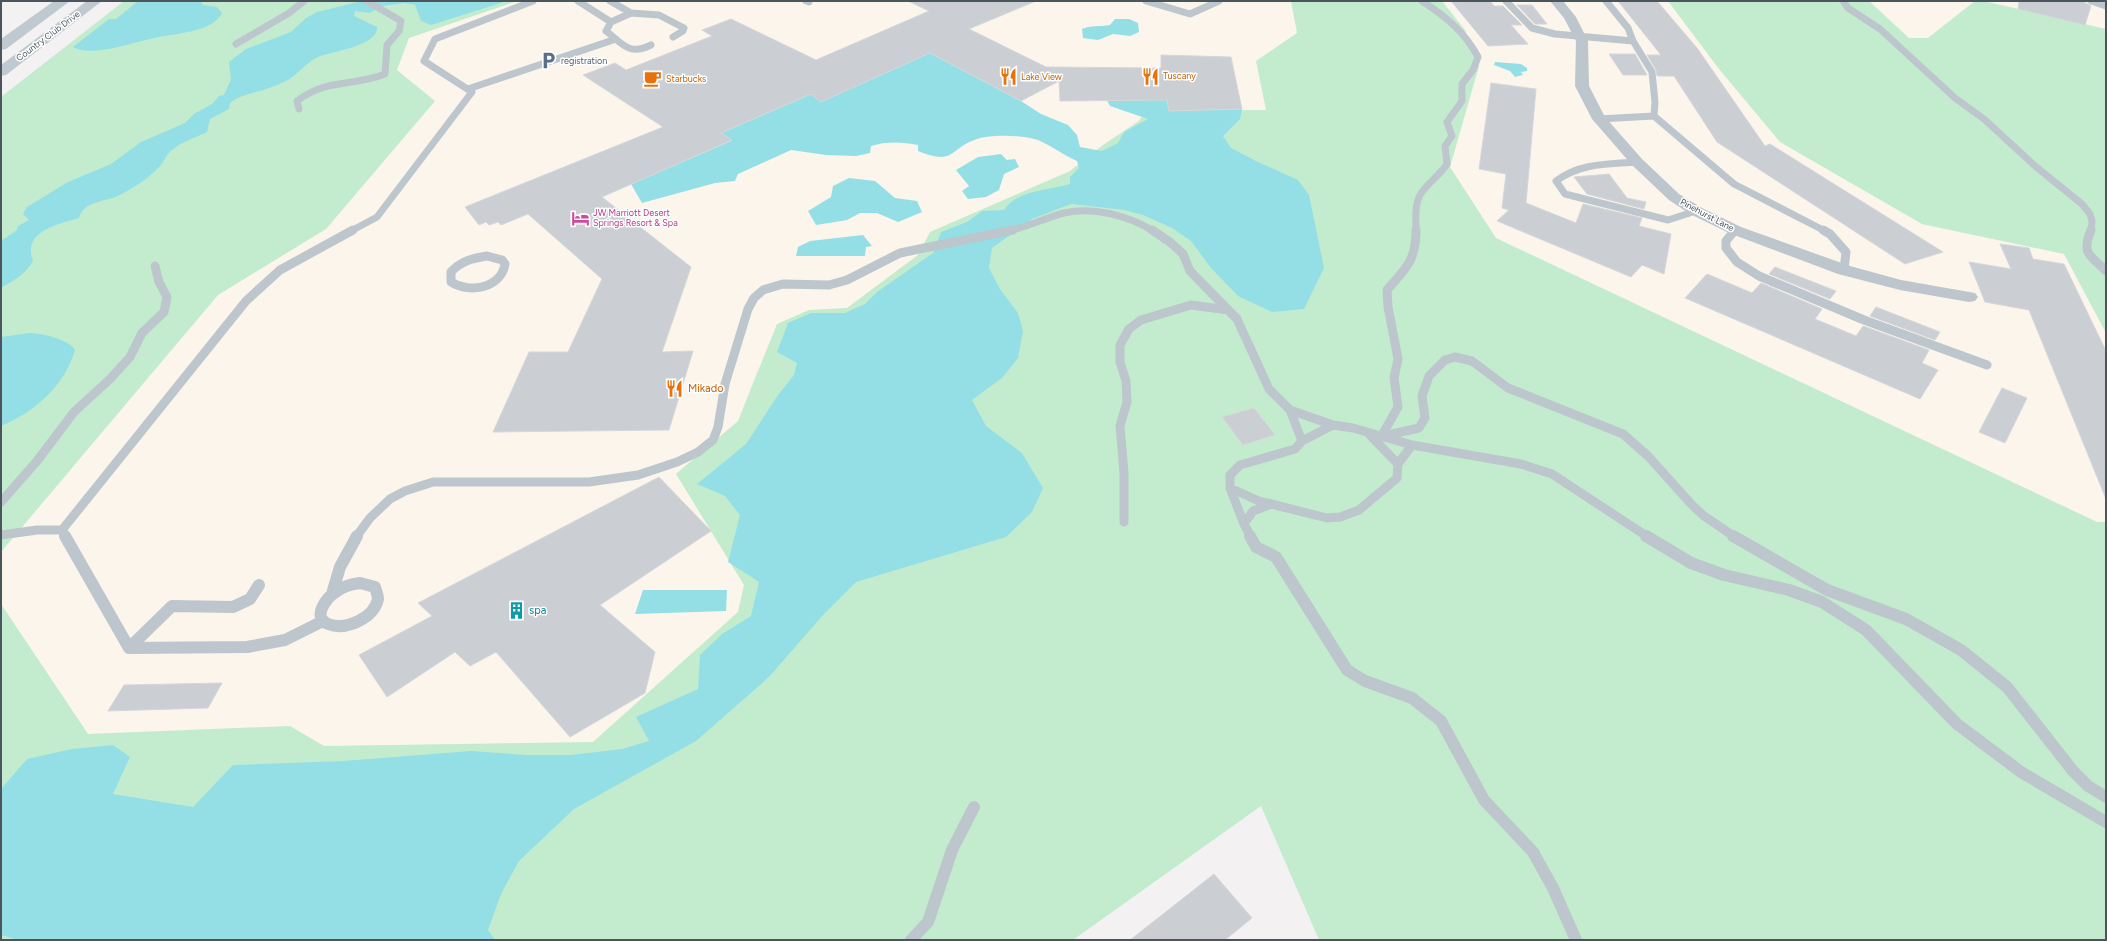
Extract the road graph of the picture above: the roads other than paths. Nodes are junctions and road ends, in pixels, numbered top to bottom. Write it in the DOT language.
graph roads {
  1 [pos="50,1"];
  2 [pos="63,1"];
  3 [pos="95,1"];
  4 [pos="103,1"];
  5 [pos="304,1"];
  6 [pos="367,1"];
  7 [pos="534,1"];
  8 [pos="578,1"];
  9 [pos="610,1"];
  10 [pos="1146,1"];
  11 [pos="1219,1"];
  12 [pos="1422,1"];
  13 [pos="1506,1"];
  14 [pos="1556,1"];
  15 [pos="1606,1"];
  16 [pos="1843,1"];
  17 [pos="2091,1"];
  18 [pos="2106,6"];
  19 [pos="631,13"];
  20 [pos="611,22"];
  21 [pos="1579,36"];
  22 [pos="673,37"];
  23 [pos="616,39"];
  24 [pos="1633,41"];
  25 [pos="236,44"];
  26 [pos="651,45"];
  27 [pos="1,46"];
  28 [pos="25,54"];
  29 [pos="1,72"];
  30 [pos="468,89"];
  31 [pos="299,109"];
  32 [pos="1654,116"];
  33 [pos="1598,119"];
  34 [pos="1637,162"];
  35 [pos="1696,211"];
  36 [pos="1735,230"];
  37 [pos="487,256"];
  38 [pos="154,266"];
  39 [pos="1844,270"];
  40 [pos="2106,271"];
  41 [pos="1969,297"];
  42 [pos="1228,310"];
  43 [pos="1987,365"];
  44 [pos="1290,410"];
  45 [pos="1333,425"];
  46 [pos="1368,433"];
  47 [pos="1381,437"];
  48 [pos="1302,441"];
  49 [pos="1412,445"];
  50 [pos="1398,464"];
  51 [pos="1230,488"];
  52 [pos="1,502"];
  53 [pos="1272,504"];
  54 [pos="1124,522"];
  55 [pos="1244,524"];
  56 [pos="62,530"];
  57 [pos="1,535"];
  58 [pos="259,585"];
  59 [pos="332,594"];
  60 [pos="323,621"];
  61 [pos="129,648"];
  62 [pos="2106,797"];
  63 [pos="974,807"];
  64 [pos="2106,822"];
  65 [pos="910,940"];
  66 [pos="1576,940"];
  1 -- 27 [label="main road"];
  2 -- 27 [label="main road, Country Club Drive"];
  3 -- 28 [label="main road, Country Club Drive"];
  4 -- 28 [label="main road"];
  5 -- 25 [label="lane"];
  6 -- 31 [label="lane"];
  7 -- 30 [label="lane"];
  8 -- 20 [label="lane"];
  9 -- 19 [label="lane"];
  10 -- 11 [label="lane"];
  12 -- 47 [label="lane"];
  13 -- 21 [label="lane"];
  14 -- 21 [label="street, Pinehurst Lane"];
  15 -- 24 [label="lane"];
  16 -- 40 [label="lane"];
  17 -- 18 [label="lane"];
  19 -- 20 [label="lane"];
  19 -- 22 [label="lane"];
  20 -- 23 [label="lane"];
  21 -- 24 [label="lane"];
  21 -- 33 [label="street, Pinehurst Lane"];
  23 -- 26 [label="lane"];
  23 -- 30 [label="lane"];
  24 -- 32 [label="lane"];
  28 -- 29 [label="main road, Country Club Drive"];
  30 -- 56 [label="lane"];
  32 -- 33 [label="lane"];
  32 -- 39 [label="lane"];
  33 -- 34 [label="street, Pinehurst Lane"];
  34 -- 35 [label="street, Pinehurst Lane"];
  34 -- 35 [label="lane"];
  35 -- 36 [label="street, Pinehurst Lane"];
  36 -- 39 [label="street, Pinehurst Lane"];
  36 -- 43 [label="lane"];
  37 -- 37 [label="lane"];
  38 -- 52 [label="lane"];
  39 -- 41 [label="street, Pinehurst Lane"];
  42 -- 44 [label="lane"];
  42 -- 54 [label="lane"];
  42 -- 59 [label="lane"];
  44 -- 45 [label="lane"];
  44 -- 48 [label="lane"];
  45 -- 46 [label="lane"];
  45 -- 48 [label="lane"];
  46 -- 47 [label="lane"];
  46 -- 50 [label="lane"];
  47 -- 49 [label="lane"];
  47 -- 62 [label="lane"];
  48 -- 51 [label="lane"];
  49 -- 50 [label="lane"];
  49 -- 64 [label="lane"];
  50 -- 53 [label="lane"];
  51 -- 53 [label="lane"];
  51 -- 55 [label="lane"];
  53 -- 55 [label="lane"];
  55 -- 66 [label="lane"];
  56 -- 57 [label="lane"];
  56 -- 61 [label="lane"];
  58 -- 61 [label="lane"];
  59 -- 60 [label="lane"];
  59 -- 60 [label="lane"];
  60 -- 61 [label="lane"];
  63 -- 65 [label="lane"];
}
